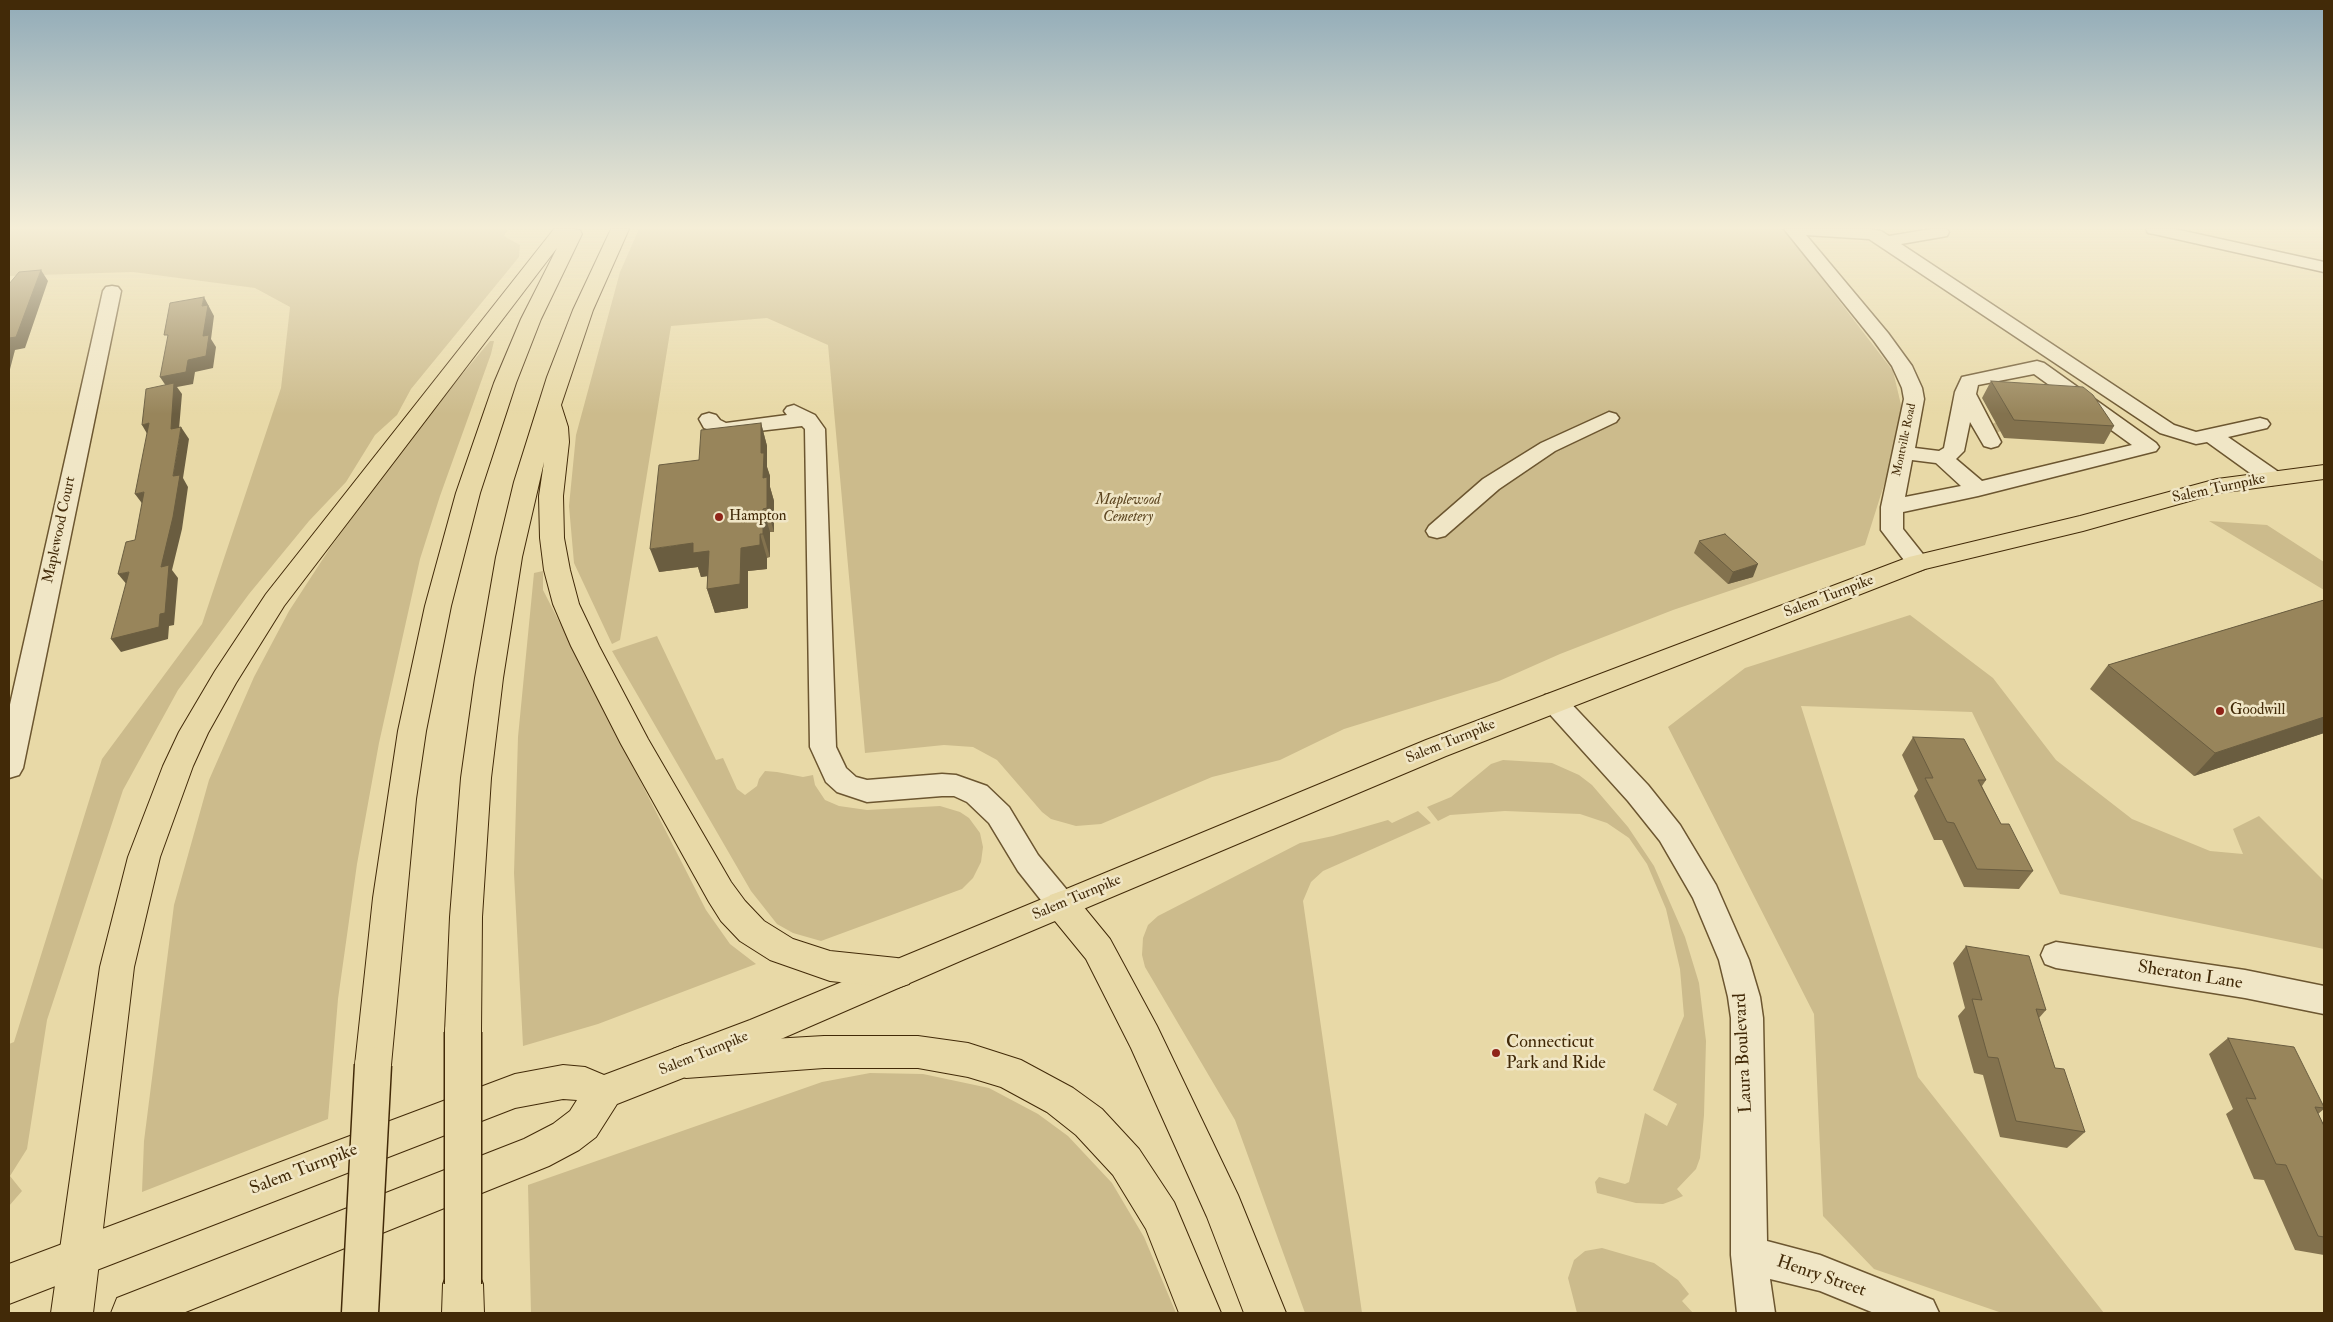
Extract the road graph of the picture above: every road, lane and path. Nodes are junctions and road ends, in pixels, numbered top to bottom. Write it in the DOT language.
graph roads {
  1 [pos="112,291"];
  2 [pos="514,291"];
  3 [pos="545,291"];
  4 [pos="591,291"];
  5 [pos="1842,291"];
  6 [pos="1959,291"];
  7 [pos="1967,396"];
  8 [pos="550,402"];
  9 [pos="1610,418"];
  10 [pos="709,419"];
  11 [pos="2260,424"];
  12 [pos="2211,434"];
  13 [pos="1902,452"];
  14 [pos="1948,454"];
  15 [pos="2324,472"];
  16 [pos="2272,478"];
  17 [pos="1978,489"];
  18 [pos="1892,507"];
  19 [pos="1437,531"];
  20 [pos="1918,563"];
  21 [pos="1554,702"];
  22 [pos="9,768"];
  23 [pos="1062,904"];
  24 [pos="2056,955"];
  25 [pos="897,973"];
  26 [pos="2324,1000"];
  27 [pos="686,1061"];
  28 [pos="604,1092"];
  29 [pos="1749,1255"];
  30 [pos="80,1256"];
  31 [pos="9,1284"];
  32 [pos="463,1298"];
  33 [pos="72,1313"];
  34 [pos="132,1313"];
  35 [pos="360,1313"];
  36 [pos="1200,1313"];
  37 [pos="1265,1313"];
  38 [pos="1756,1313"];
  39 [pos="1920,1313"];
  1 -- 22 [label="street, Maplewood Court"];
  2 -- 30 [label="main road"];
  3 -- 35 [label="main road, bridge"];
  4 -- 8 [label="main road"];
  5 -- 13 [label="street, Montville Road"];
  6 -- 12 [label="street"];
  7 -- 14 [label="street"];
  7 -- 14 [label="street"];
  7 -- 17 [label="street"];
  8 -- 25 [label="main road"];
  8 -- 32 [label="main road, bridge"];
  9 -- 19 [label="street"];
  10 -- 23 [label="street"];
  11 -- 12 [label="street"];
  12 -- 16 [label="street"];
  13 -- 14 [label="street"];
  13 -- 18 [label="street, Montville Road"];
  14 -- 17 [label="street"];
  15 -- 16 [label="main road, Salem Turnpike"];
  16 -- 20 [label="main road, Salem Turnpike"];
  17 -- 18 [label="street"];
  18 -- 20 [label="street, Montville Road"];
  20 -- 21 [label="main road, Salem Turnpike"];
  21 -- 23 [label="main road, Salem Turnpike"];
  21 -- 29 [label="street, Laura Boulevard"];
  23 -- 25 [label="main road, Salem Turnpike"];
  23 -- 37 [label="main road"];
  24 -- 26 [label="street, Sheraton Lane"];
  25 -- 27 [label="main road, Salem Turnpike"];
  27 -- 28 [label="main road, Salem Turnpike"];
  27 -- 36 [label="main road"];
  28 -- 30 [label="main road, Salem Turnpike"];
  28 -- 34 [label="main road"];
  29 -- 38 [label="street, Laura Boulevard"];
  29 -- 39 [label="street, Henry Street"];
  30 -- 31 [label="main road, Salem Turnpike"];
  30 -- 33 [label="main road"];
}
